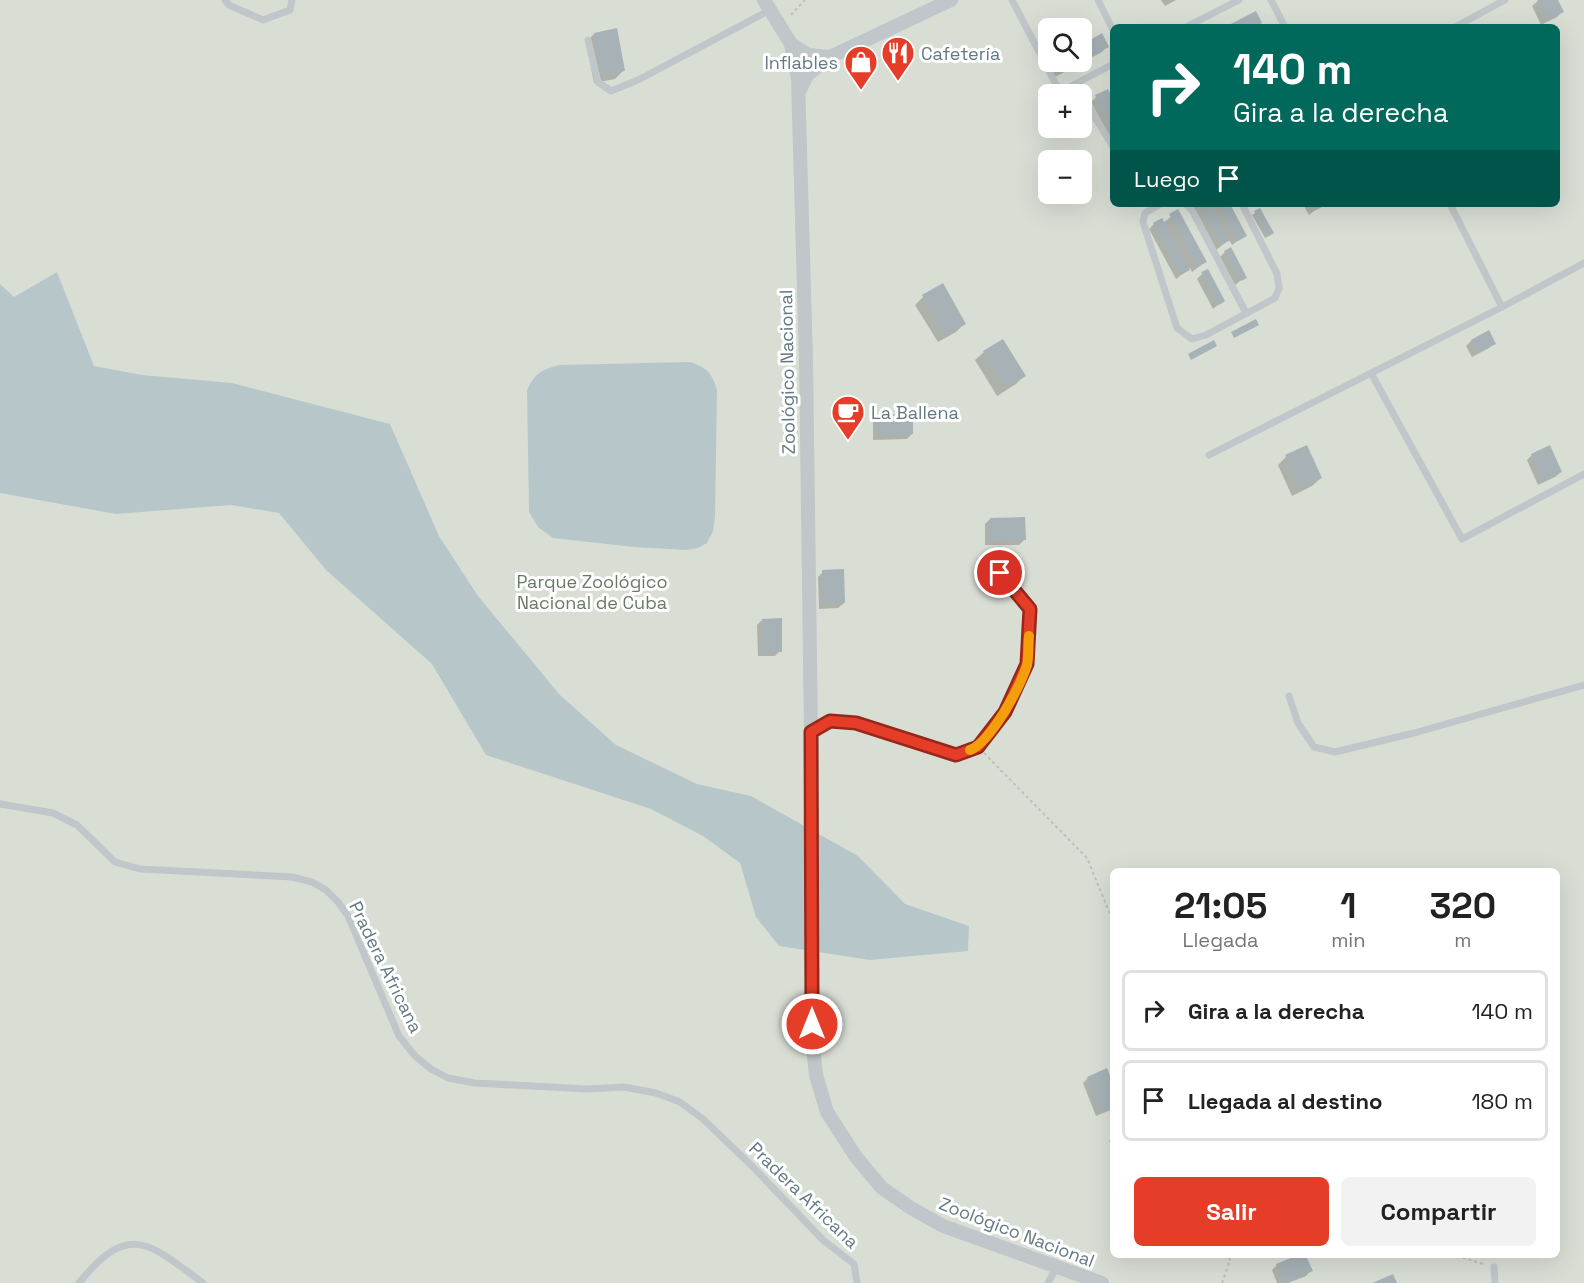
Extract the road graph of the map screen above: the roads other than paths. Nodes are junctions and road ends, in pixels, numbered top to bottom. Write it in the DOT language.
graph roads {
  1 [pos="225,0"];
  2 [pos="292,0"];
  3 [pos="951,0"];
  4 [pos="1012,0"];
  5 [pos="1098,0"];
  6 [pos="1239,0"];
  7 [pos="1270,0"];
  8 [pos="1505,0"];
  9 [pos="767,5"];
  10 [pos="1110,24"];
  11 [pos="1195,24"];
  12 [pos="1283,24"];
  13 [pos="1461,24"];
  14 [pos="588,40"];
  15 [pos="790,44"];
  16 [pos="830,57"];
  17 [pos="1110,66"];
  18 [pos="1056,84"];
  19 [pos="1075,84"];
  20 [pos="798,98"];
  21 [pos="1092,112"];
  22 [pos="1110,142"];
  23 [pos="1155,207"];
  24 [pos="1188,207"];
  25 [pos="1244,207"];
  26 [pos="1452,207"];
  27 [pos="1584,263"];
  28 [pos="1502,307"];
  29 [pos="1246,314"];
  30 [pos="1371,373"];
  31 [pos="1209,455"];
  32 [pos="1584,474"];
  33 [pos="1000,573"];
  34 [pos="1584,685"];
  35 [pos="1289,696"];
  36 [pos="811,732"];
  37 [pos="0,804"];
  38 [pos="1057,1266"];
  39 [pos="1494,1267"];
  40 [pos="79,1283"];
  41 [pos="203,1283"];
  42 [pos="857,1283"];
  43 [pos="1048,1283"];
  44 [pos="1102,1283"];
  45 [pos="1495,1283"];
  1 -- 2 [label="lane"];
  3 -- 16 [label="street"];
  4 -- 18 [label="lane"];
  5 -- 10 [label="lane"];
  6 -- 11 [label="lane"];
  7 -- 12 [label="lane"];
  8 -- 13 [label="lane"];
  9 -- 14 [label="lane"];
  9 -- 15 [label="street, Zoológico Nacional"];
  15 -- 16 [label="street"];
  15 -- 20 [label="street, Zoológico Nacional"];
  16 -- 20 [label="street"];
  17 -- 19 [label="lane"];
  20 -- 36 [label="street, Zoológico Nacional"];
  21 -- 22 [label="lane"];
  23 -- 29 [label="lane"];
  24 -- 29 [label="lane"];
  25 -- 29 [label="lane"];
  26 -- 28 [label="lane"];
  27 -- 28 [label="lane"];
  28 -- 30 [label="lane"];
  30 -- 31 [label="lane"];
  30 -- 32 [label="lane"];
  33 -- 36 [label="lane"];
  34 -- 35 [label="lane"];
  36 -- 38 [label="street, Zoológico Nacional"];
  37 -- 42 [label="lane, Pradera Africana"];
  38 -- 43 [label="lane"];
  38 -- 44 [label="street, Zoológico Nacional"];
  39 -- 45 [label="lane"];
  40 -- 41 [label="lane"];
}
